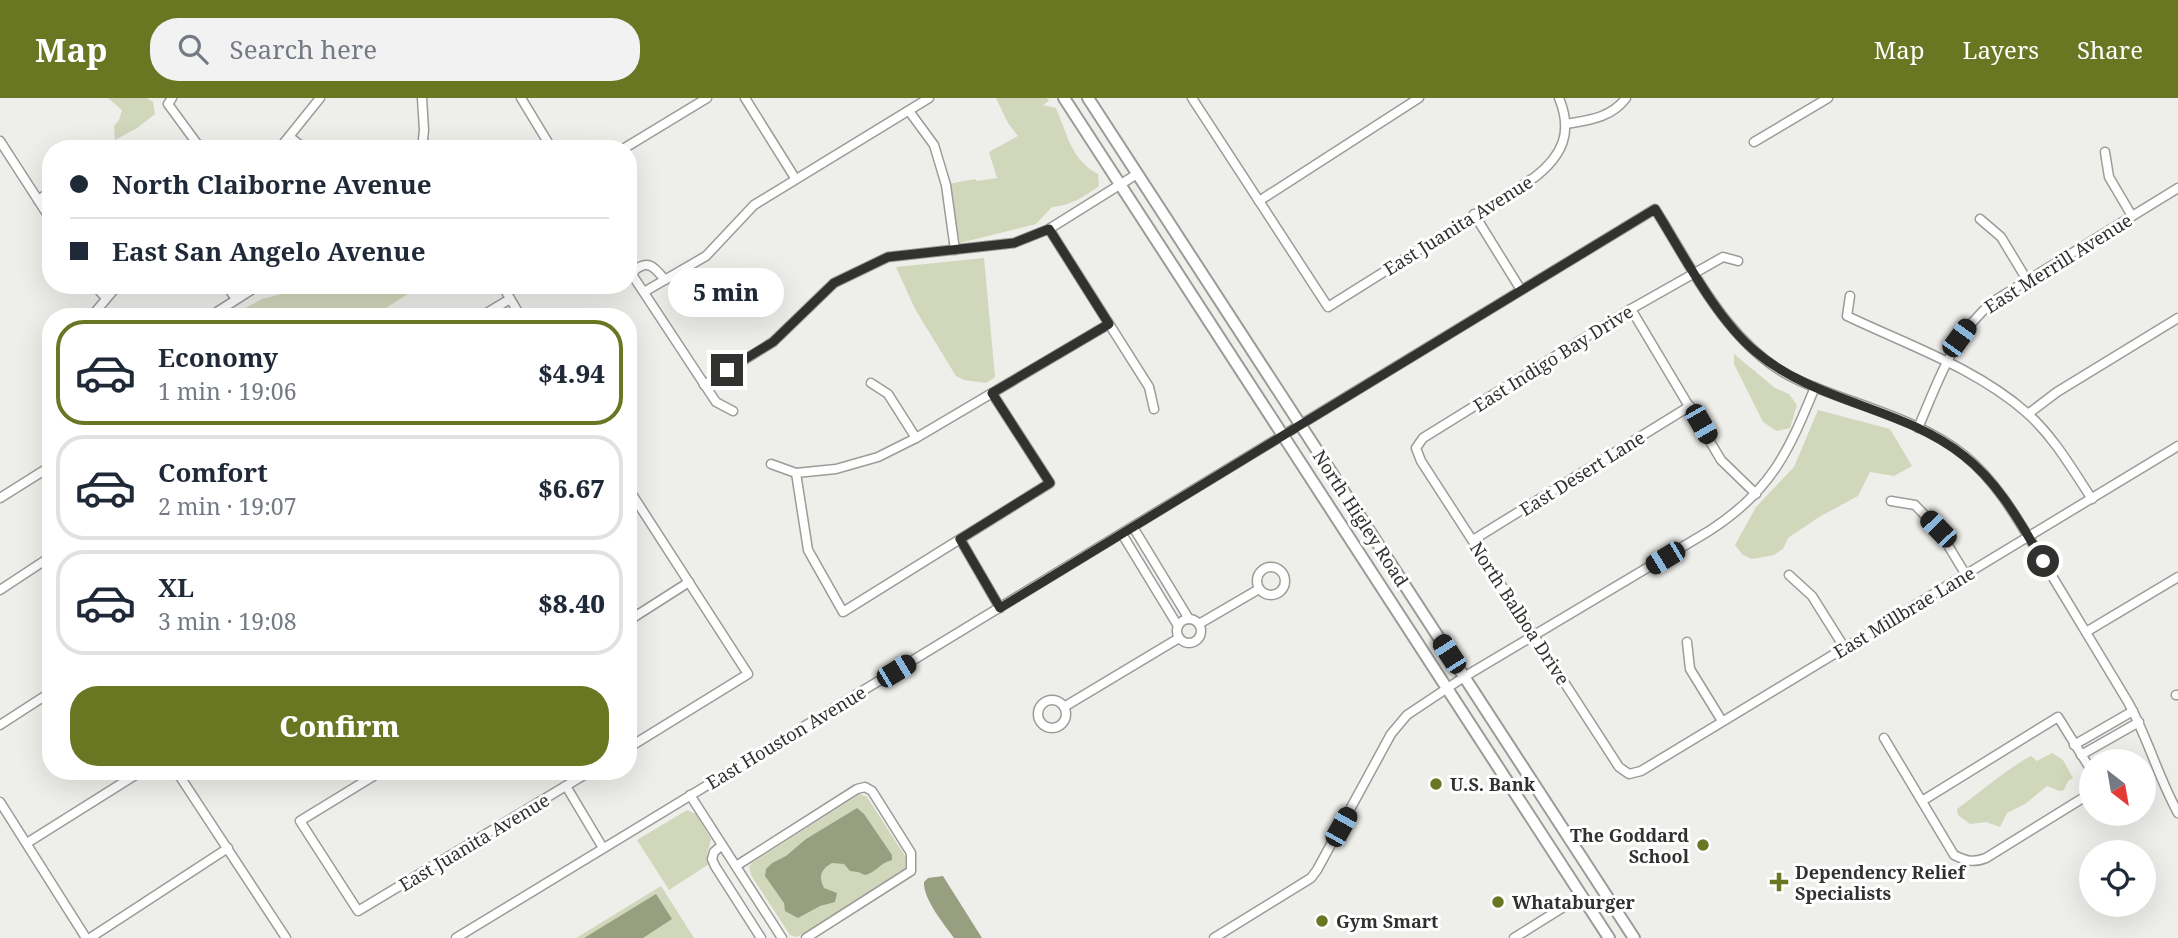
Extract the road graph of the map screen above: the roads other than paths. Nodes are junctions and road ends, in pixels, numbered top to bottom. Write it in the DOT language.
graph roads {
  1 [pos="320,98"];
  2 [pos="422,98"];
  3 [pos="521,98"];
  4 [pos="707,98"];
  5 [pos="745,98"];
  6 [pos="929,98"];
  7 [pos="1088,98"];
  8 [pos="1419,98"];
  9 [pos="1559,98"];
  10 [pos="1626,98"];
  11 [pos="1828,98"];
  12 [pos="1194,99"];
  13 [pos="1069,100"];
  14 [pos="170,101"];
  15 [pos="909,111"];
  16 [pos="1566,124"];
  17 [pos="290,137"];
  18 [pos="195,140"];
  19 [pos="287,140"];
  20 [pos="294,140"];
  21 [pos="423,140"];
  22 [pos="547,140"];
  23 [pos="637,140"];
  24 [pos="0,141"];
  25 [pos="1754,142"];
  26 [pos="2105,152"];
  27 [pos="1137,174"];
  28 [pos="796,178"];
  29 [pos="1120,185"];
  30 [pos="2178,188"];
  31 [pos="42,197"];
  32 [pos="38,200"];
  33 [pos="1259,201"];
  34 [pos="42,206"];
  35 [pos="1474,214"];
  36 [pos="2132,216"];
  37 [pos="1980,219"];
  38 [pos="1049,229"];
  39 [pos="955,250"];
  40 [pos="1738,261"];
  41 [pos="637,268"];
  42 [pos="1695,273"];
  43 [pos="665,280"];
  44 [pos="2027,280"];
  45 [pos="637,282"];
  46 [pos="1521,290"];
  47 [pos="644,292"];
  48 [pos="102,294"];
  49 [pos="110,294"];
  50 [pos="232,294"];
  51 [pos="245,294"];
  52 [pos="507,294"];
  53 [pos="1850,296"];
  54 [pos="106,298"];
  55 [pos="236,299"];
  56 [pos="510,299"];
  57 [pos="98,308"];
  58 [pos="222,308"];
  59 [pos="495,308"];
  60 [pos="516,308"];
  61 [pos="1631,309"];
  62 [pos="2178,318"];
  63 [pos="1109,324"];
  64 [pos="1946,362"];
  65 [pos="871,383"];
  66 [pos="704,384"];
  67 [pos="1815,387"];
  68 [pos="992,393"];
  69 [pos="1690,406"];
  70 [pos="1154,409"];
  71 [pos="733,411"];
  72 [pos="2028,414"];
  73 [pos="1301,425"];
  74 [pos="1917,428"];
  75 [pos="1283,436"];
  76 [pos="916,438"];
  77 [pos="2178,446"];
  78 [pos="1416,448"];
  79 [pos="771,464"];
  80 [pos="42,472"];
  81 [pos="796,473"];
  82 [pos="1756,494"];
  83 [pos="0,498"];
  84 [pos="2092,499"];
  85 [pos="637,501"];
  86 [pos="1891,501"];
  87 [pos="1133,527"];
  88 [pos="1122,534"];
  89 [pos="2029,538"];
  90 [pos="960,539"];
  91 [pos="1473,540"];
  92 [pos="42,562"];
  93 [pos="1789,575"];
  94 [pos="1966,575"];
  95 [pos="2178,577"];
  96 [pos="689,582"];
  97 [pos="1259,589"];
  98 [pos="0,590"];
  99 [pos="1000,608"];
  100 [pos="637,615"];
  101 [pos="1189,619"];
  102 [pos="1199,624"];
  103 [pos="1178,626"];
  104 [pos="2086,632"];
  105 [pos="1534,636"];
  106 [pos="1179,638"];
  107 [pos="1687,642"];
  108 [pos="1844,647"];
  109 [pos="1455,683"];
  110 [pos="42,698"];
  111 [pos="1064,707"];
  112 [pos="2133,711"];
  113 [pos="1722,722"];
  114 [pos="2139,722"];
  115 [pos="0,725"];
  116 [pos="1884,738"];
  117 [pos="637,742"];
  118 [pos="2074,745"];
  119 [pos="2092,749"];
  120 [pos="2079,752"];
  121 [pos="1629,774"];
  122 [pos="127,780"];
  123 [pos="182,780"];
  124 [pos="367,780"];
  125 [pos="576,780"];
  126 [pos="566,786"];
  127 [pos="690,795"];
  128 [pos="2079,800"];
  129 [pos="1922,801"];
  130 [pos="0,802"];
  131 [pos="2178,813"];
  132 [pos="27,843"];
  133 [pos="722,845"];
  134 [pos="228,848"];
  135 [pos="603,848"];
  136 [pos="736,866"];
  137 [pos="1599,885"];
  138 [pos="1581,896"];
  139 [pos="88,938"];
  140 [pos="286,938"];
  141 [pos="456,938"];
  142 [pos="761,938"];
  143 [pos="782,938"];
  144 [pos="806,938"];
  145 [pos="1214,938"];
  146 [pos="1514,938"];
  147 [pos="1609,938"];
  148 [pos="1634,938"];
  1 -- 17 [label="street"];
  2 -- 21 [label="street"];
  3 -- 22 [label="street"];
  4 -- 23 [label="street"];
  5 -- 28 [label="street"];
  6 -- 15 [label="street"];
  7 -- 27 [label="main road, North Higley Road"];
  8 -- 33 [label="street"];
  9 -- 16 [label="street"];
  10 -- 16 [label="street"];
  11 -- 25 [label="street"];
  12 -- 33 [label="street"];
  13 -- 29 [label="main road, North Higley Road"];
  14 -- 18 [label="street"];
  15 -- 28 [label="street"];
  15 -- 39 [label="street"];
  16 -- 35 [label="street, East Juanita Avenue"];
  17 -- 19 [label="street"];
  17 -- 20 [label="street"];
  24 -- 32 [label="street"];
  26 -- 36 [label="street"];
  27 -- 29 [label="street"];
  27 -- 73 [label="main road, North Higley Road"];
  28 -- 43 [label="street"];
  29 -- 38 [label="street"];
  29 -- 75 [label="main road, North Higley Road"];
  30 -- 36 [label="street, East Merrill Avenue"];
  31 -- 32 [label="street"];
  32 -- 34 [label="street"];
  33 -- 35 [label="street, East Juanita Avenue"];
  35 -- 46 [label="street"];
  36 -- 44 [label="street, East Merrill Avenue"];
  37 -- 44 [label="street"];
  38 -- 39 [label="street"];
  38 -- 63 [label="street"];
  39 -- 66 [label="street"];
  40 -- 42 [label="street, East Indigo Bay Drive"];
  41 -- 43 [label="street"];
  42 -- 46 [label="street, East Houston Avenue"];
  42 -- 61 [label="street, East Indigo Bay Drive"];
  42 -- 67 [label="street"];
  43 -- 47 [label="street"];
  44 -- 64 [label="street, East Merrill Avenue"];
  45 -- 47 [label="street"];
  46 -- 73 [label="street, East Houston Avenue"];
  47 -- 66 [label="street"];
  48 -- 54 [label="street"];
  49 -- 54 [label="street"];
  50 -- 55 [label="street"];
  51 -- 55 [label="street"];
  52 -- 56 [label="street"];
  53 -- 64 [label="street"];
  54 -- 57 [label="street"];
  55 -- 58 [label="street"];
  56 -- 59 [label="street"];
  56 -- 60 [label="street"];
  61 -- 69 [label="street"];
  61 -- 78 [label="street, East Indigo Bay Drive"];
  62 -- 72 [label="street"];
  63 -- 68 [label="street"];
  63 -- 70 [label="street"];
  64 -- 72 [label="street"];
  64 -- 74 [label="street, East Merrill Avenue"];
  65 -- 76 [label="street"];
  66 -- 71 [label="street"];
  67 -- 74 [label="street"];
  67 -- 82 [label="street"];
  68 -- 76 [label="street"];
  68 -- 90 [label="street"];
  69 -- 82 [label="street"];
  69 -- 91 [label="street, East Desert Lane"];
  72 -- 84 [label="street"];
  73 -- 75 [label="street, East Houston Avenue"];
  73 -- 109 [label="main road, North Higley Road"];
  74 -- 89 [label="street"];
  75 -- 87 [label="street, East Houston Avenue"];
  75 -- 109 [label="main road, North Higley Road"];
  76 -- 81 [label="street"];
  77 -- 84 [label="street, East Millbrae Lane"];
  78 -- 91 [label="street, North Balboa Drive"];
  79 -- 81 [label="street"];
  80 -- 83 [label="street"];
  81 -- 90 [label="street"];
  82 -- 105 [label="street"];
  84 -- 89 [label="street, East Millbrae Lane"];
  85 -- 96 [label="street"];
  86 -- 94 [label="street"];
  87 -- 88 [label="street, East Houston Avenue"];
  87 -- 101 [label="street"];
  88 -- 99 [label="street, East Houston Avenue"];
  88 -- 103 [label="street"];
  89 -- 94 [label="street, East Millbrae Lane"];
  89 -- 104 [label="street"];
  90 -- 99 [label="street"];
  91 -- 105 [label="street, North Balboa Drive"];
  92 -- 98 [label="street"];
  93 -- 108 [label="street"];
  94 -- 108 [label="street, East Millbrae Lane"];
  95 -- 104 [label="street"];
  96 -- 100 [label="street"];
  96 -- 117 [label="street"];
  97 -- 102 [label="street"];
  99 -- 127 [label="street, East Houston Avenue"];
  101 -- 102 [label="street"];
  101 -- 103 [label="street"];
  102 -- 106 [label="street"];
  103 -- 106 [label="street"];
  104 -- 112 [label="street"];
  105 -- 109 [label="street"];
  105 -- 121 [label="street, North Balboa Drive"];
  106 -- 111 [label="street"];
  107 -- 113 [label="street"];
  108 -- 113 [label="street, East Millbrae Lane"];
  109 -- 137 [label="main road, North Higley Road"];
  109 -- 138 [label="main road, North Higley Road"];
  109 -- 145 [label="street"];
  110 -- 115 [label="street"];
  112 -- 114 [label="street"];
  112 -- 118 [label="street"];
  113 -- 121 [label="street, East Millbrae Lane"];
  114 -- 119 [label="street"];
  114 -- 131 [label="street"];
  116 -- 129 [label="street"];
  118 -- 120 [label="street"];
  118 -- 129 [label="street"];
  122 -- 132 [label="street"];
  123 -- 134 [label="street"];
  124 -- 126 [label="street, East Juanita Avenue"];
  125 -- 126 [label="street, East Juanita Avenue"];
  126 -- 135 [label="street"];
  127 -- 133 [label="street"];
  127 -- 135 [label="street, East Houston Avenue"];
  128 -- 129 [label="street"];
  130 -- 132 [label="street"];
  132 -- 139 [label="street"];
  133 -- 136 [label="street"];
  133 -- 142 [label="street"];
  134 -- 139 [label="street"];
  134 -- 140 [label="street"];
  135 -- 141 [label="street, East Houston Avenue"];
  136 -- 143 [label="street"];
  136 -- 144 [label="street"];
  137 -- 138 [label="main road"];
  137 -- 148 [label="main road, North Higley Road"];
  138 -- 146 [label="street"];
  138 -- 147 [label="main road, North Higley Road"];
}
